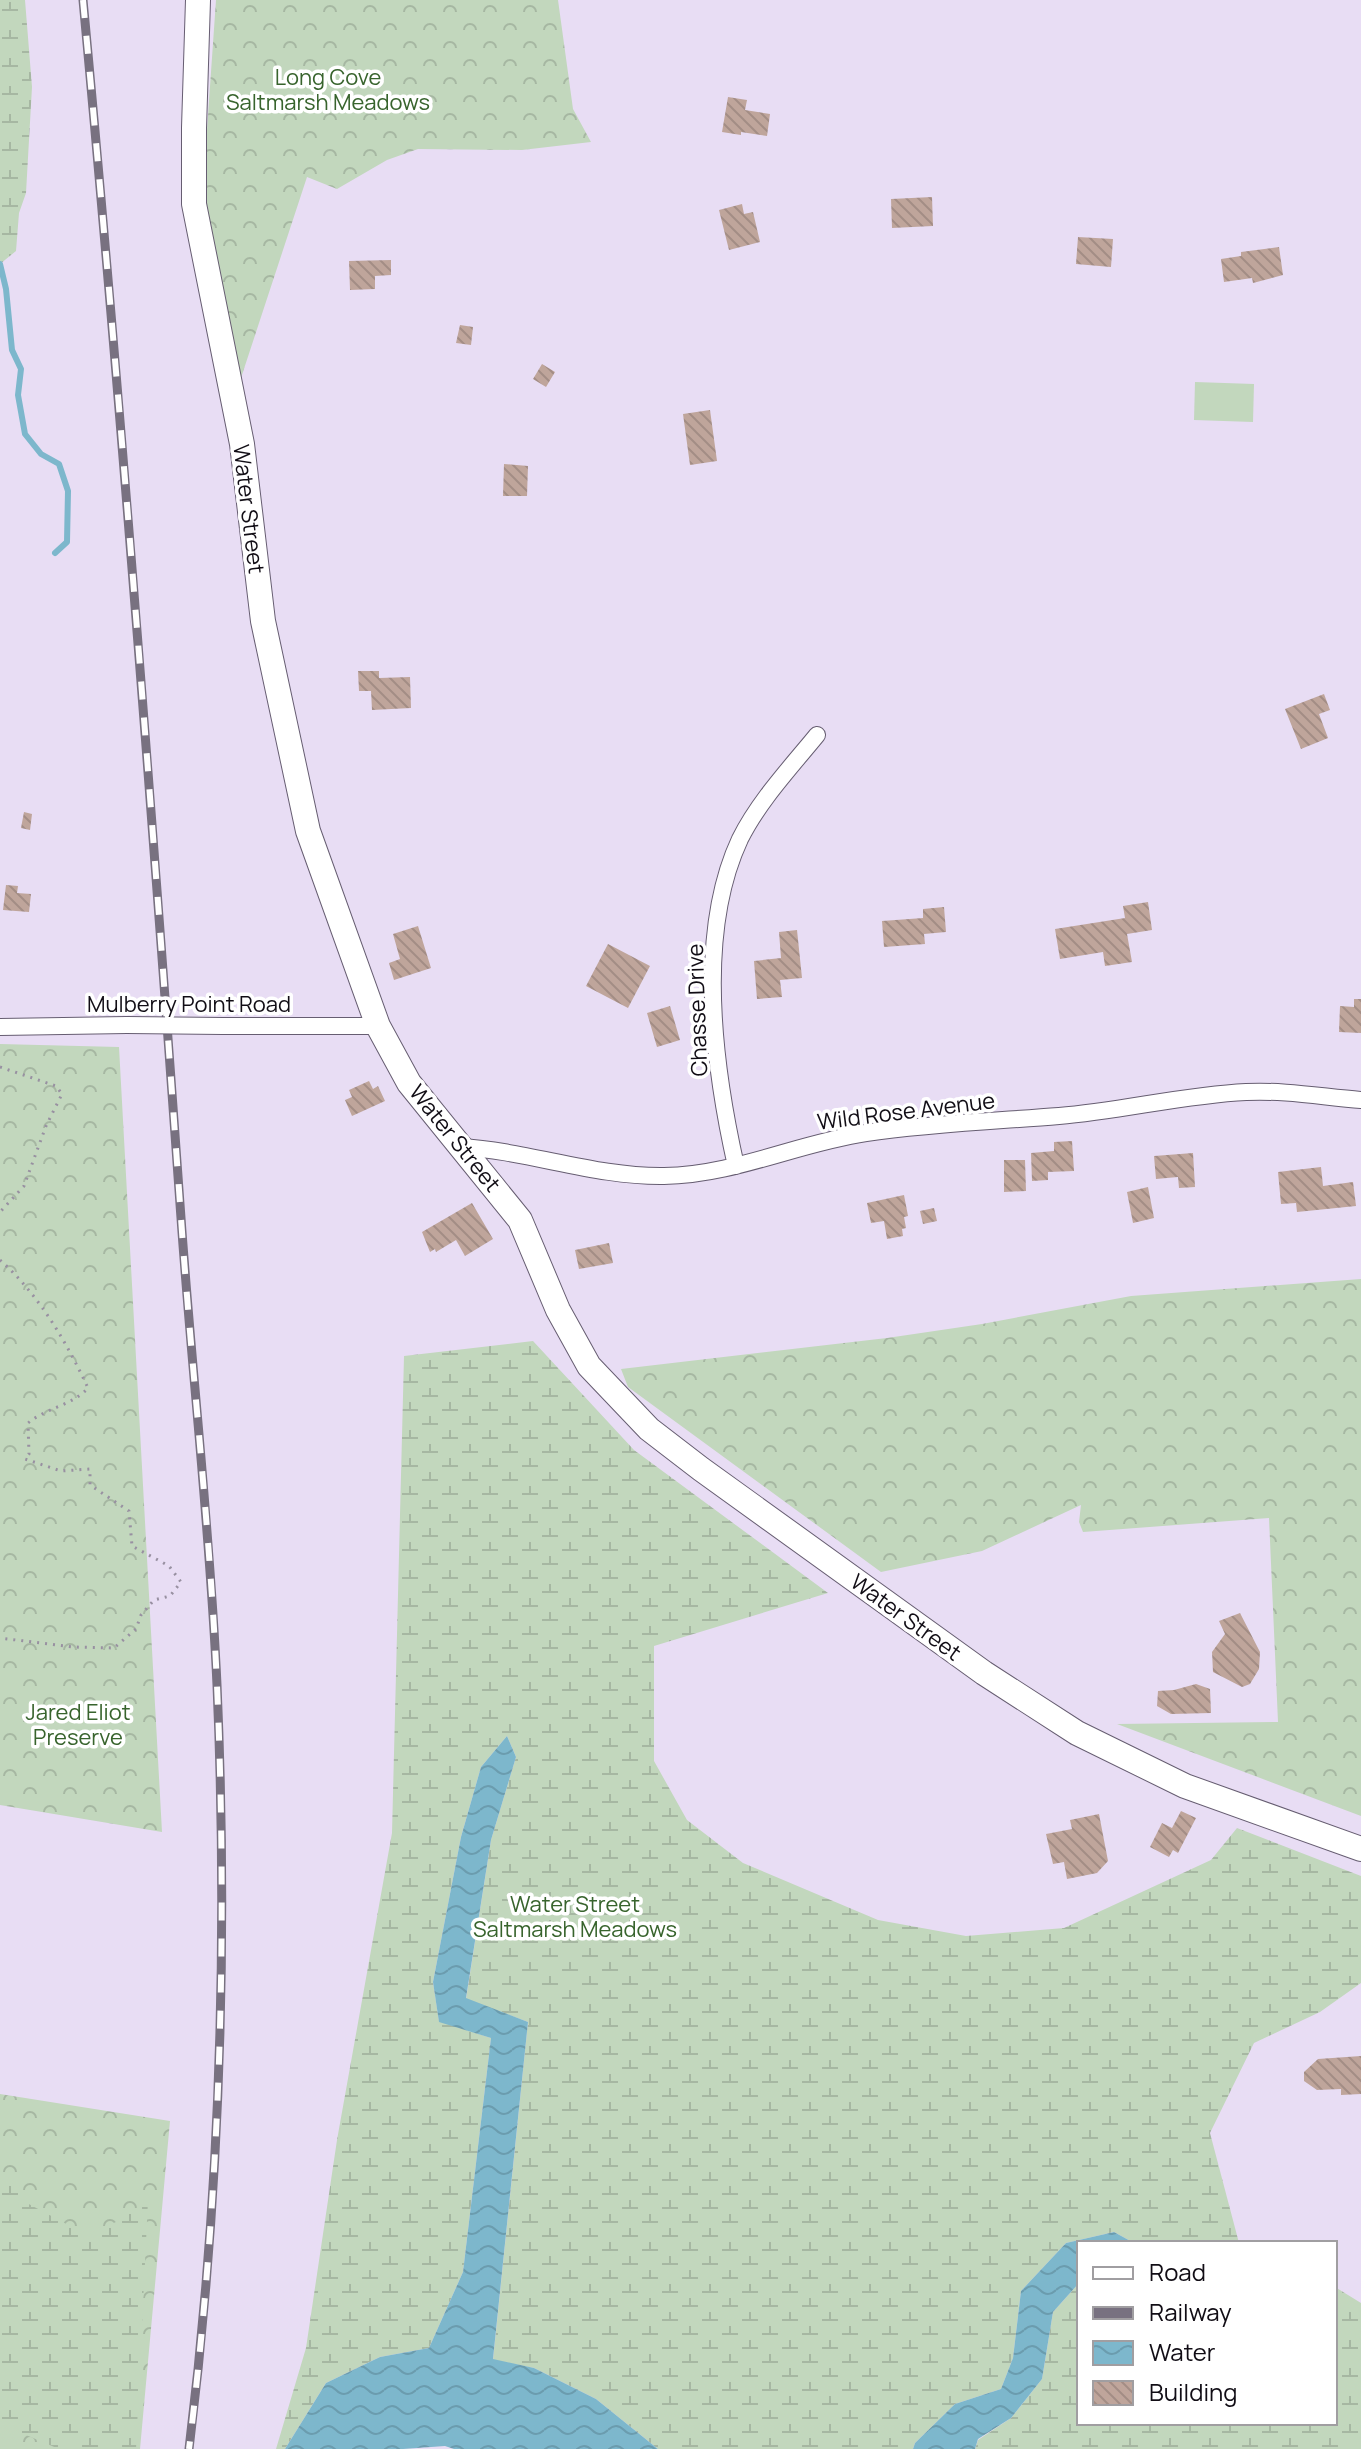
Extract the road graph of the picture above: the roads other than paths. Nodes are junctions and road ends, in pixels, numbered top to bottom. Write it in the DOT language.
graph roads {
  1 [pos="198,0"];
  2 [pos="817,735"];
  3 [pos="378,1026"];
  4 [pos="0,1027"];
  5 [pos="1361,1100"];
  6 [pos="460,1147"];
  7 [pos="736,1166"];
  8 [pos="1361,1849"];
  1 -- 3 [label="main road, Water Street"];
  2 -- 7 [label="street, Chasse Drive"];
  3 -- 4 [label="street, Mulberry Point Road, bridge"];
  3 -- 6 [label="main road, Water Street"];
  5 -- 7 [label="street, Wild Rose Avenue"];
  6 -- 7 [label="street, Wild Rose Avenue"];
  6 -- 8 [label="main road, Water Street"];
}
